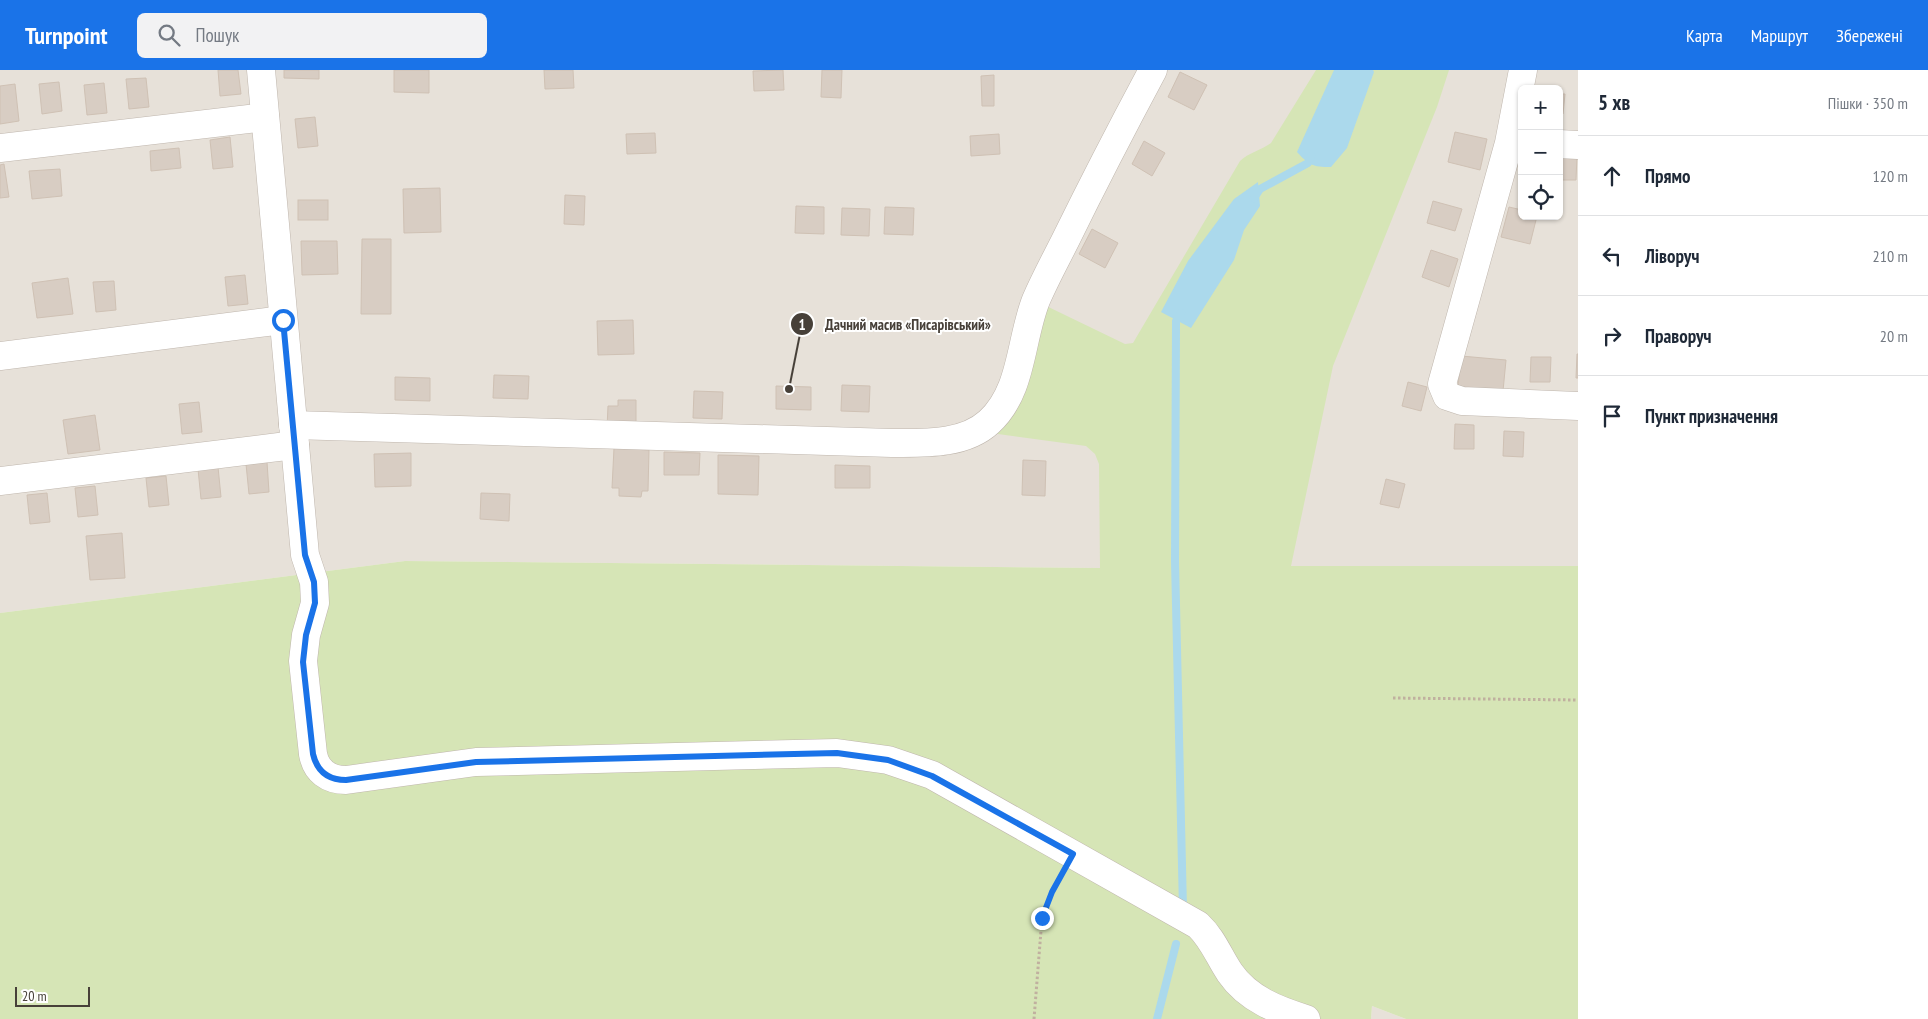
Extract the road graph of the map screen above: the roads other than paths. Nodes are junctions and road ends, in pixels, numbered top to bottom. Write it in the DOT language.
graph roads {
  1 [pos="261,70"];
  2 [pos="1153,70"];
  3 [pos="1523,70"];
  4 [pos="265,117"];
  5 [pos="1516,143"];
  6 [pos="1563,144"];
  7 [pos="1578,145"];
  8 [pos="0,148"];
  9 [pos="283,320"];
  10 [pos="0,356"];
  11 [pos="1578,406"];
  12 [pos="294,435"];
  13 [pos="0,480"];
  14 [pos="1306,1019"];
  1 -- 4 [label="street"];
  2 -- 12 [label="street"];
  3 -- 5 [label="street"];
  4 -- 8 [label="street"];
  4 -- 9 [label="street"];
  5 -- 11 [label="street"];
  6 -- 7 [label="street"];
  9 -- 10 [label="street"];
  9 -- 12 [label="street"];
  12 -- 13 [label="street"];
  12 -- 14 [label="street"];
}
